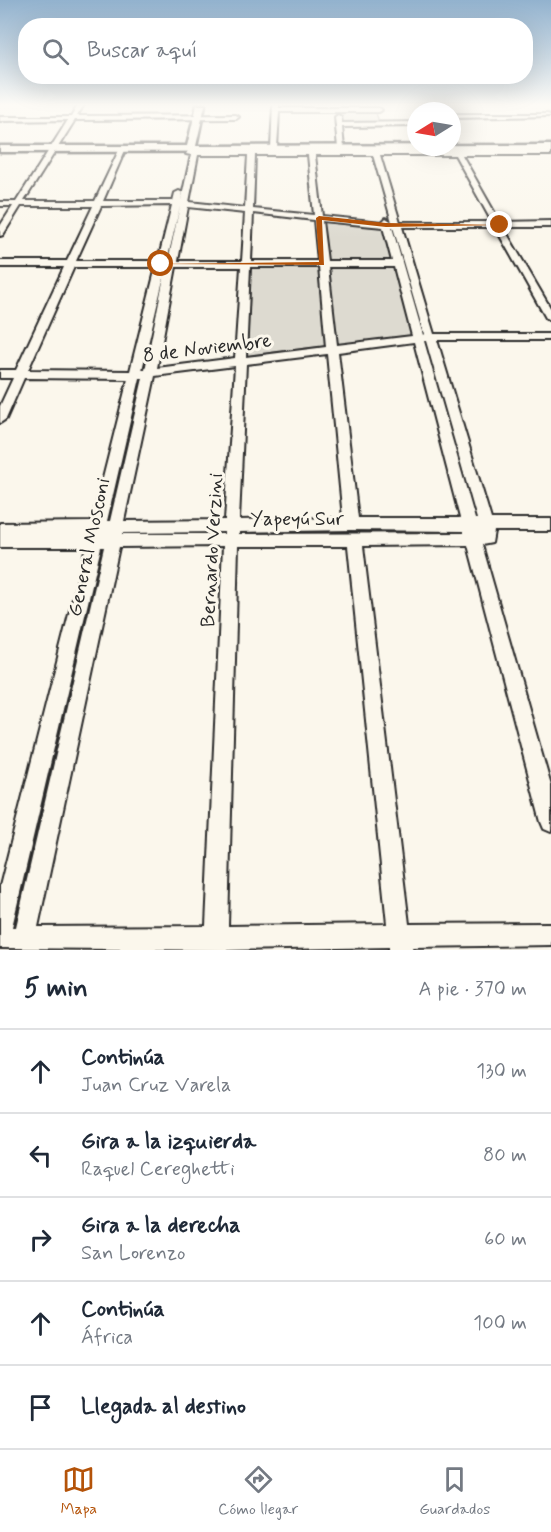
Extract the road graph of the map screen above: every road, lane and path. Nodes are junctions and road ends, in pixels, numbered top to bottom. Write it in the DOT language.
graph roads {
  1 [pos="54,149"];
  2 [pos="122,149"];
  3 [pos="146,149"];
  4 [pos="246,149"];
  5 [pos="354,149"];
  6 [pos="486,149"];
  7 [pos="407,150"];
  8 [pos="370,151"];
  9 [pos="191,152"];
  10 [pos="548,152"];
  11 [pos="252,153"];
  12 [pos="311,153"];
  13 [pos="460,156"];
  14 [pos="98,203"];
  15 [pos="0,204"];
  16 [pos="19,204"];
  17 [pos="181,204"];
  18 [pos="250,211"];
  19 [pos="319,218"];
  20 [pos="551,224"];
  21 [pos="391,225"];
  22 [pos="500,225"];
  23 [pos="0,233"];
  24 [pos="0,264"];
  25 [pos="72,264"];
  26 [pos="167,264"];
  27 [pos="247,264"];
  28 [pos="322,264"];
  29 [pos="396,264"];
  30 [pos="551,318"];
  31 [pos="430,337"];
  32 [pos="551,337"];
  33 [pos="417,339"];
  34 [pos="333,349"];
  35 [pos="242,362"];
  36 [pos="150,373"];
  37 [pos="0,374"];
  38 [pos="21,374"];
  39 [pos="134,375"];
  40 [pos="0,419"];
  41 [pos="551,525"];
  42 [pos="0,529"];
  43 [pos="353,531"];
  44 [pos="479,532"];
  45 [pos="114,533"];
  46 [pos="232,533"];
  47 [pos="94,535"];
  48 [pos="0,541"];
  49 [pos="551,822"];
  50 [pos="0,931"];
  51 [pos="551,934"];
  52 [pos="0,937"];
  53 [pos="400,942"];
  54 [pos="216,943"];
  55 [pos="23,945"];
  1 -- 16 [label="street"];
  2 -- 14 [label="street"];
  3 -- 9 [label="street"];
  4 -- 9 [label="street"];
  5 -- 8 [label="street"];
  6 -- 10 [label="street"];
  7 -- 8 [label="street"];
  8 -- 12 [label="street"];
  8 -- 21 [label="street"];
  9 -- 11 [label="street"];
  9 -- 17 [label="street, General Mosconi"];
  11 -- 12 [label="street"];
  11 -- 18 [label="street, Bernardo Verzini"];
  12 -- 19 [label="street"];
  13 -- 22 [label="street"];
  14 -- 16 [label="street"];
  14 -- 17 [label="street"];
  14 -- 25 [label="street"];
  15 -- 16 [label="street"];
  16 -- 23 [label="street"];
  17 -- 18 [label="street"];
  17 -- 26 [label="street, General Mosconi"];
  18 -- 19 [label="street"];
  18 -- 27 [label="street, Bernardo Verzini"];
  19 -- 21 [label="street"];
  19 -- 28 [label="street"];
  20 -- 22 [label="street"];
  21 -- 22 [label="street"];
  21 -- 29 [label="street"];
  21 -- 31 [label="street"];
  22 -- 30 [label="street"];
  24 -- 25 [label="street"];
  25 -- 26 [label="street"];
  25 -- 38 [label="street"];
  26 -- 27 [label="street"];
  26 -- 36 [label="street, General Mosconi"];
  26 -- 39 [label="street, General Mosconi"];
  27 -- 28 [label="street"];
  27 -- 35 [label="street, Bernardo Verzini"];
  28 -- 29 [label="street"];
  28 -- 34 [label="street"];
  29 -- 33 [label="street"];
  31 -- 32 [label="street, 8 de Noviembre"];
  31 -- 33 [label="street, 8 de Noviembre"];
  31 -- 44 [label="street"];
  33 -- 34 [label="street, 8 de Noviembre"];
  33 -- 44 [label="street"];
  34 -- 35 [label="street, 8 de Noviembre"];
  34 -- 43 [label="street"];
  35 -- 36 [label="street, 8 de Noviembre"];
  35 -- 46 [label="street, Bernardo Verzini"];
  36 -- 39 [label="street, 8 de Noviembre"];
  36 -- 45 [label="street, General Mosconi"];
  37 -- 38 [label="street, 8 de Noviembre"];
  38 -- 39 [label="street, 8 de Noviembre"];
  38 -- 40 [label="street"];
  39 -- 47 [label="street, General Mosconi"];
  41 -- 44 [label="street, Yapeyú Sur"];
  42 -- 47 [label="street, Yapeyú Sur"];
  43 -- 44 [label="street, Yapeyú Sur"];
  43 -- 46 [label="street, Yapeyú Sur"];
  43 -- 53 [label="street"];
  44 -- 49 [label="street"];
  45 -- 46 [label="street, Yapeyú Sur"];
  45 -- 47 [label="street, Yapeyú Sur"];
  45 -- 55 [label="street, General Mosconi"];
  46 -- 54 [label="street, Bernardo Verzini"];
  47 -- 48 [label="street, Yapeyú Sur"];
  47 -- 50 [label="street, General Mosconi"];
  51 -- 53 [label="street"];
  52 -- 55 [label="street"];
  53 -- 54 [label="street"];
  54 -- 55 [label="street"];
}
